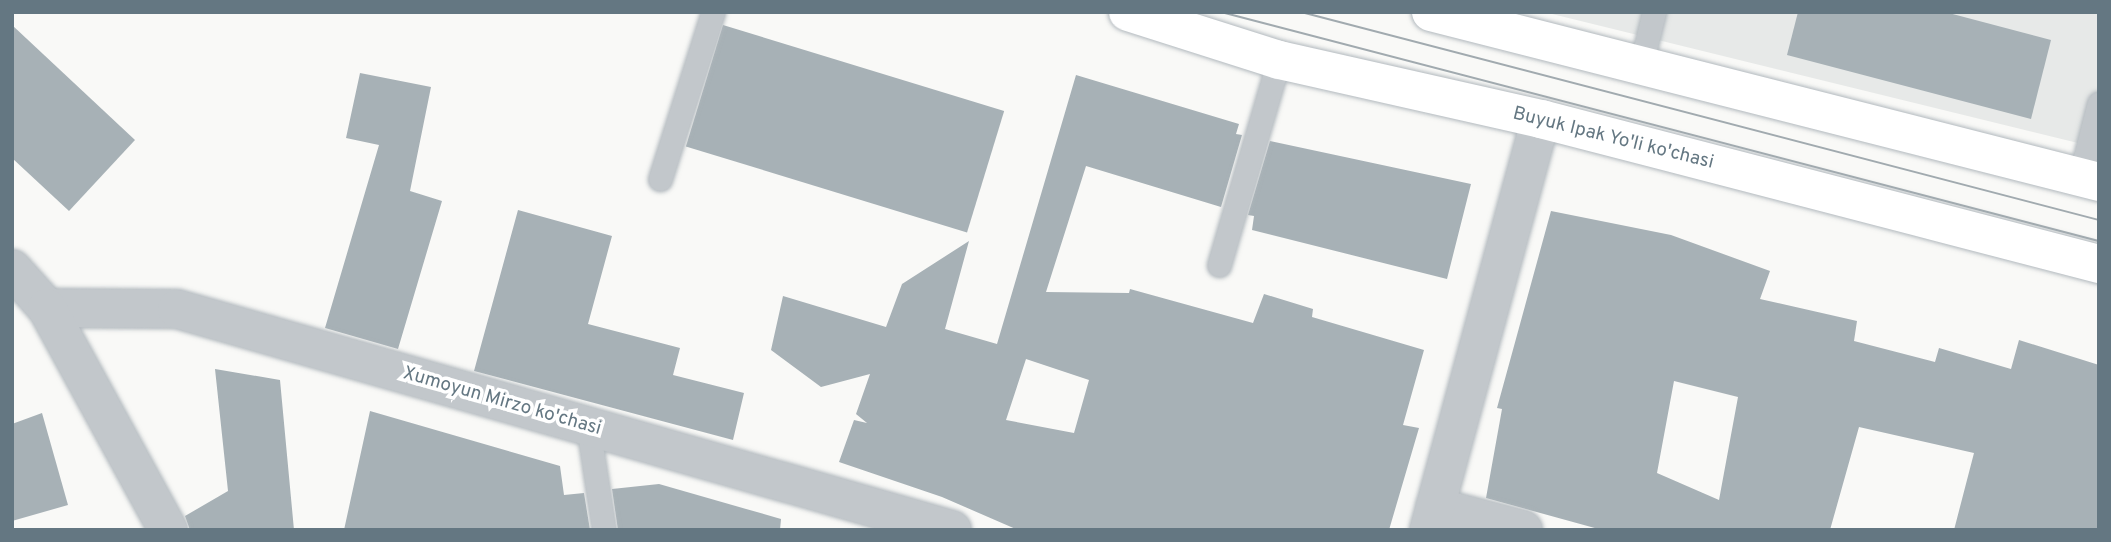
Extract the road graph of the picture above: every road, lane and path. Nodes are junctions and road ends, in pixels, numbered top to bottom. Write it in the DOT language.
graph roads {
  1 [pos="713,12"];
  2 [pos="1128,12"];
  3 [pos="1431,12"];
  4 [pos="1654,12"];
  5 [pos="1279,60"];
  6 [pos="1641,65"];
  7 [pos="2099,103"];
  8 [pos="1541,119"];
  9 [pos="660,178"];
  10 [pos="2089,179"];
  11 [pos="2099,264"];
  12 [pos="1219,265"];
  13 [pos="12,269"];
  14 [pos="47,308"];
  15 [pos="588,426"];
  16 [pos="1432,519"];
  17 [pos="168,530"];
  18 [pos="604,530"];
  19 [pos="952,530"];
  20 [pos="1523,530"];
  1 -- 9 [label="lane"];
  2 -- 5 [label="main road, Buyuk Ipak Yo'li ko'chasi"];
  3 -- 6 [label="main road"];
  4 -- 6 [label="lane"];
  5 -- 8 [label="main road, Buyuk Ipak Yo'li ko'chasi"];
  5 -- 12 [label="lane"];
  6 -- 10 [label="main road"];
  7 -- 10 [label="lane"];
  8 -- 11 [label="main road, Buyuk Ipak Yo'li ko'chasi"];
  8 -- 16 [label="street"];
  13 -- 14 [label="street"];
  14 -- 15 [label="street, Xumoyun Mirzo ko'chasi"];
  14 -- 17 [label="street"];
  15 -- 18 [label="lane"];
  15 -- 19 [label="street, Xumoyun Mirzo ko'chasi"];
  16 -- 20 [label="street"];
}
